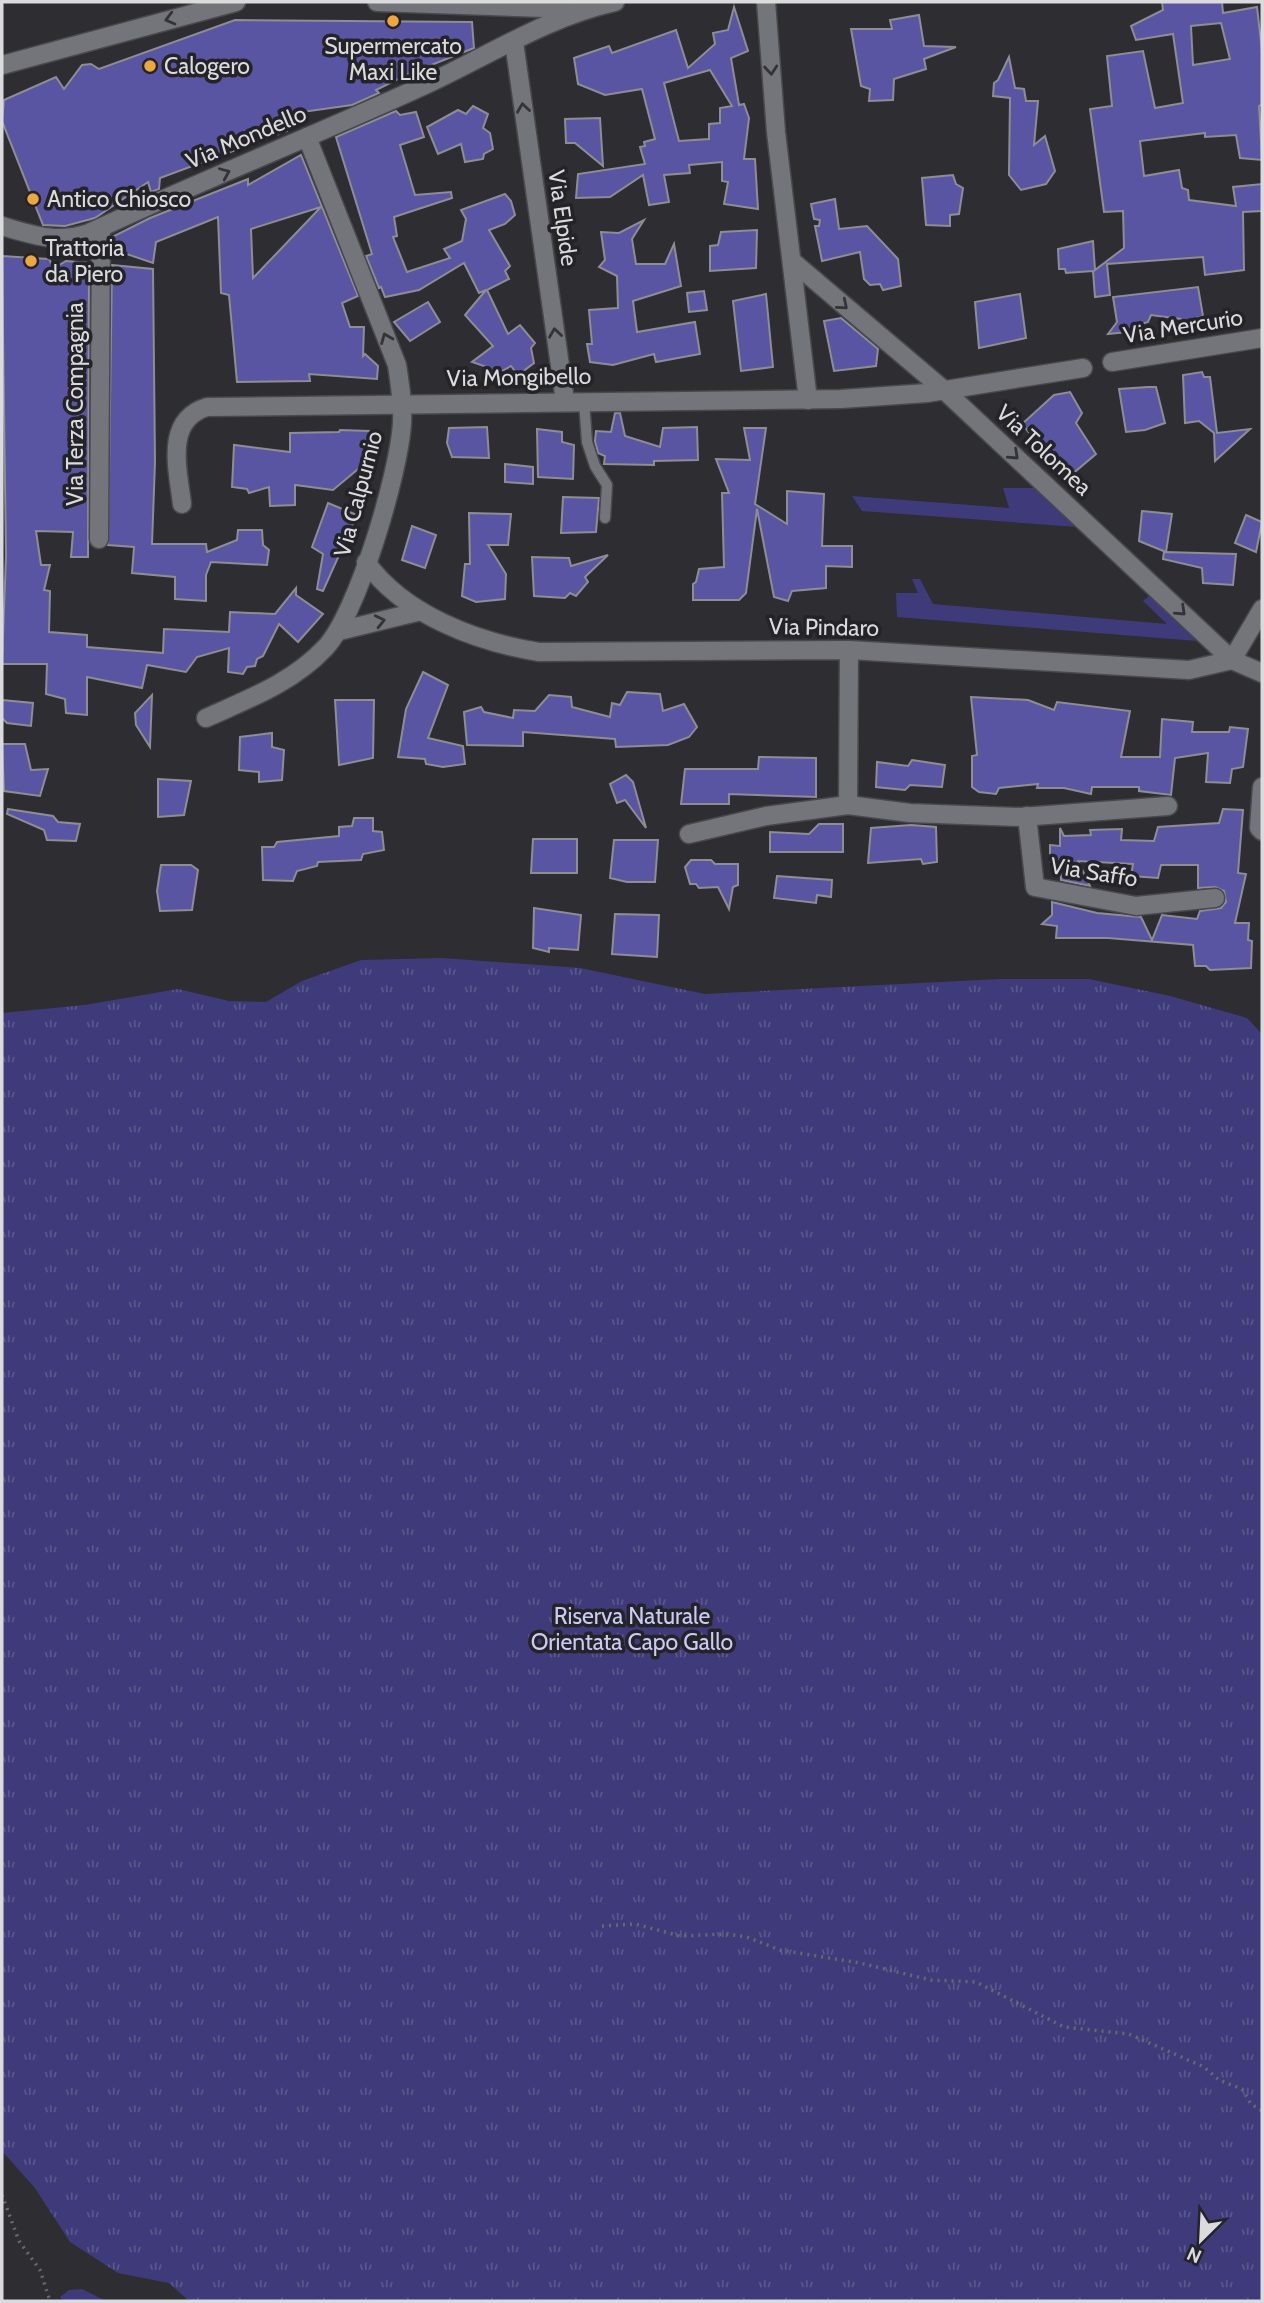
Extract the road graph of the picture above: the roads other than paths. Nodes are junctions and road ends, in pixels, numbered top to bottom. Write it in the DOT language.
graph roads {
  1 [pos="236,2"];
  2 [pos="377,2"];
  3 [pos="615,2"];
  4 [pos="766,2"];
  5 [pos="584,9"];
  6 [pos="514,42"];
  7 [pos="2,65"];
  8 [pos="307,137"];
  9 [pos="2,226"];
  10 [pos="101,228"];
  11 [pos="792,261"];
  12 [pos="1262,338"];
  13 [pos="1112,362"];
  14 [pos="1083,369"];
  15 [pos="944,390"];
  16 [pos="808,400"];
  17 [pos="565,401"];
  18 [pos="584,401"];
  19 [pos="402,403"];
  20 [pos="182,504"];
  21 [pos="606,519"];
  22 [pos="99,539"];
  23 [pos="366,562"];
  24 [pos="1262,609"];
  25 [pos="421,611"];
  26 [pos="340,631"];
  27 [pos="849,650"];
  28 [pos="1232,660"];
  29 [pos="1262,673"];
  30 [pos="206,718"];
  31 [pos="1262,787"];
  32 [pos="848,805"];
  33 [pos="1168,806"];
  34 [pos="1027,816"];
  35 [pos="1262,831"];
  36 [pos="689,834"];
  37 [pos="1215,898"];
  1 -- 7 [label="street, one-way"];
  2 -- 5 [label="street"];
  3 -- 5 [label="street, Via Mondello"];
  4 -- 11 [label="street, one-way"];
  5 -- 6 [label="street, Via Mondello"];
  6 -- 8 [label="street, Via Mondello"];
  17 -- 6 [label="street, Via Elpide, one-way"];
  10 -- 8 [label="street, Via Mondello, one-way"];
  19 -- 8 [label="street, Via Calpurnio, one-way"];
  9 -- 10 [label="street, Via Mondello"];
  10 -- 22 [label="street, Via Terza Compagnia"];
  11 -- 15 [label="street, Via Tolomea, one-way"];
  11 -- 16 [label="street"];
  12 -- 13 [label="street, Via Mercurio"];
  14 -- 15 [label="street, Via Mongibello"];
  15 -- 16 [label="street, Via Mongibello"];
  15 -- 28 [label="street, Via Tolomea, one-way"];
  16 -- 18 [label="street, Via Mongibello"];
  17 -- 18 [label="street, Via Mongibello"];
  17 -- 19 [label="street, Via Mongibello"];
  18 -- 21 [label="lane"];
  19 -- 20 [label="street, Via Mongibello"];
  19 -- 23 [label="street, Via Calpurnio"];
  23 -- 25 [label="street, Via Pindaro"];
  23 -- 26 [label="street, Via Calpurnio"];
  24 -- 28 [label="street"];
  26 -- 25 [label="street, one-way"];
  25 -- 27 [label="street, Via Pindaro"];
  26 -- 30 [label="street, Via Calpurnio"];
  27 -- 28 [label="street, Via Pindaro"];
  27 -- 32 [label="street"];
  28 -- 29 [label="street, Via Tolomea"];
  31 -- 35 [label="street"];
  32 -- 34 [label="street"];
  32 -- 36 [label="street"];
  33 -- 34 [label="street"];
  34 -- 37 [label="street, Via Saffo"];
}
